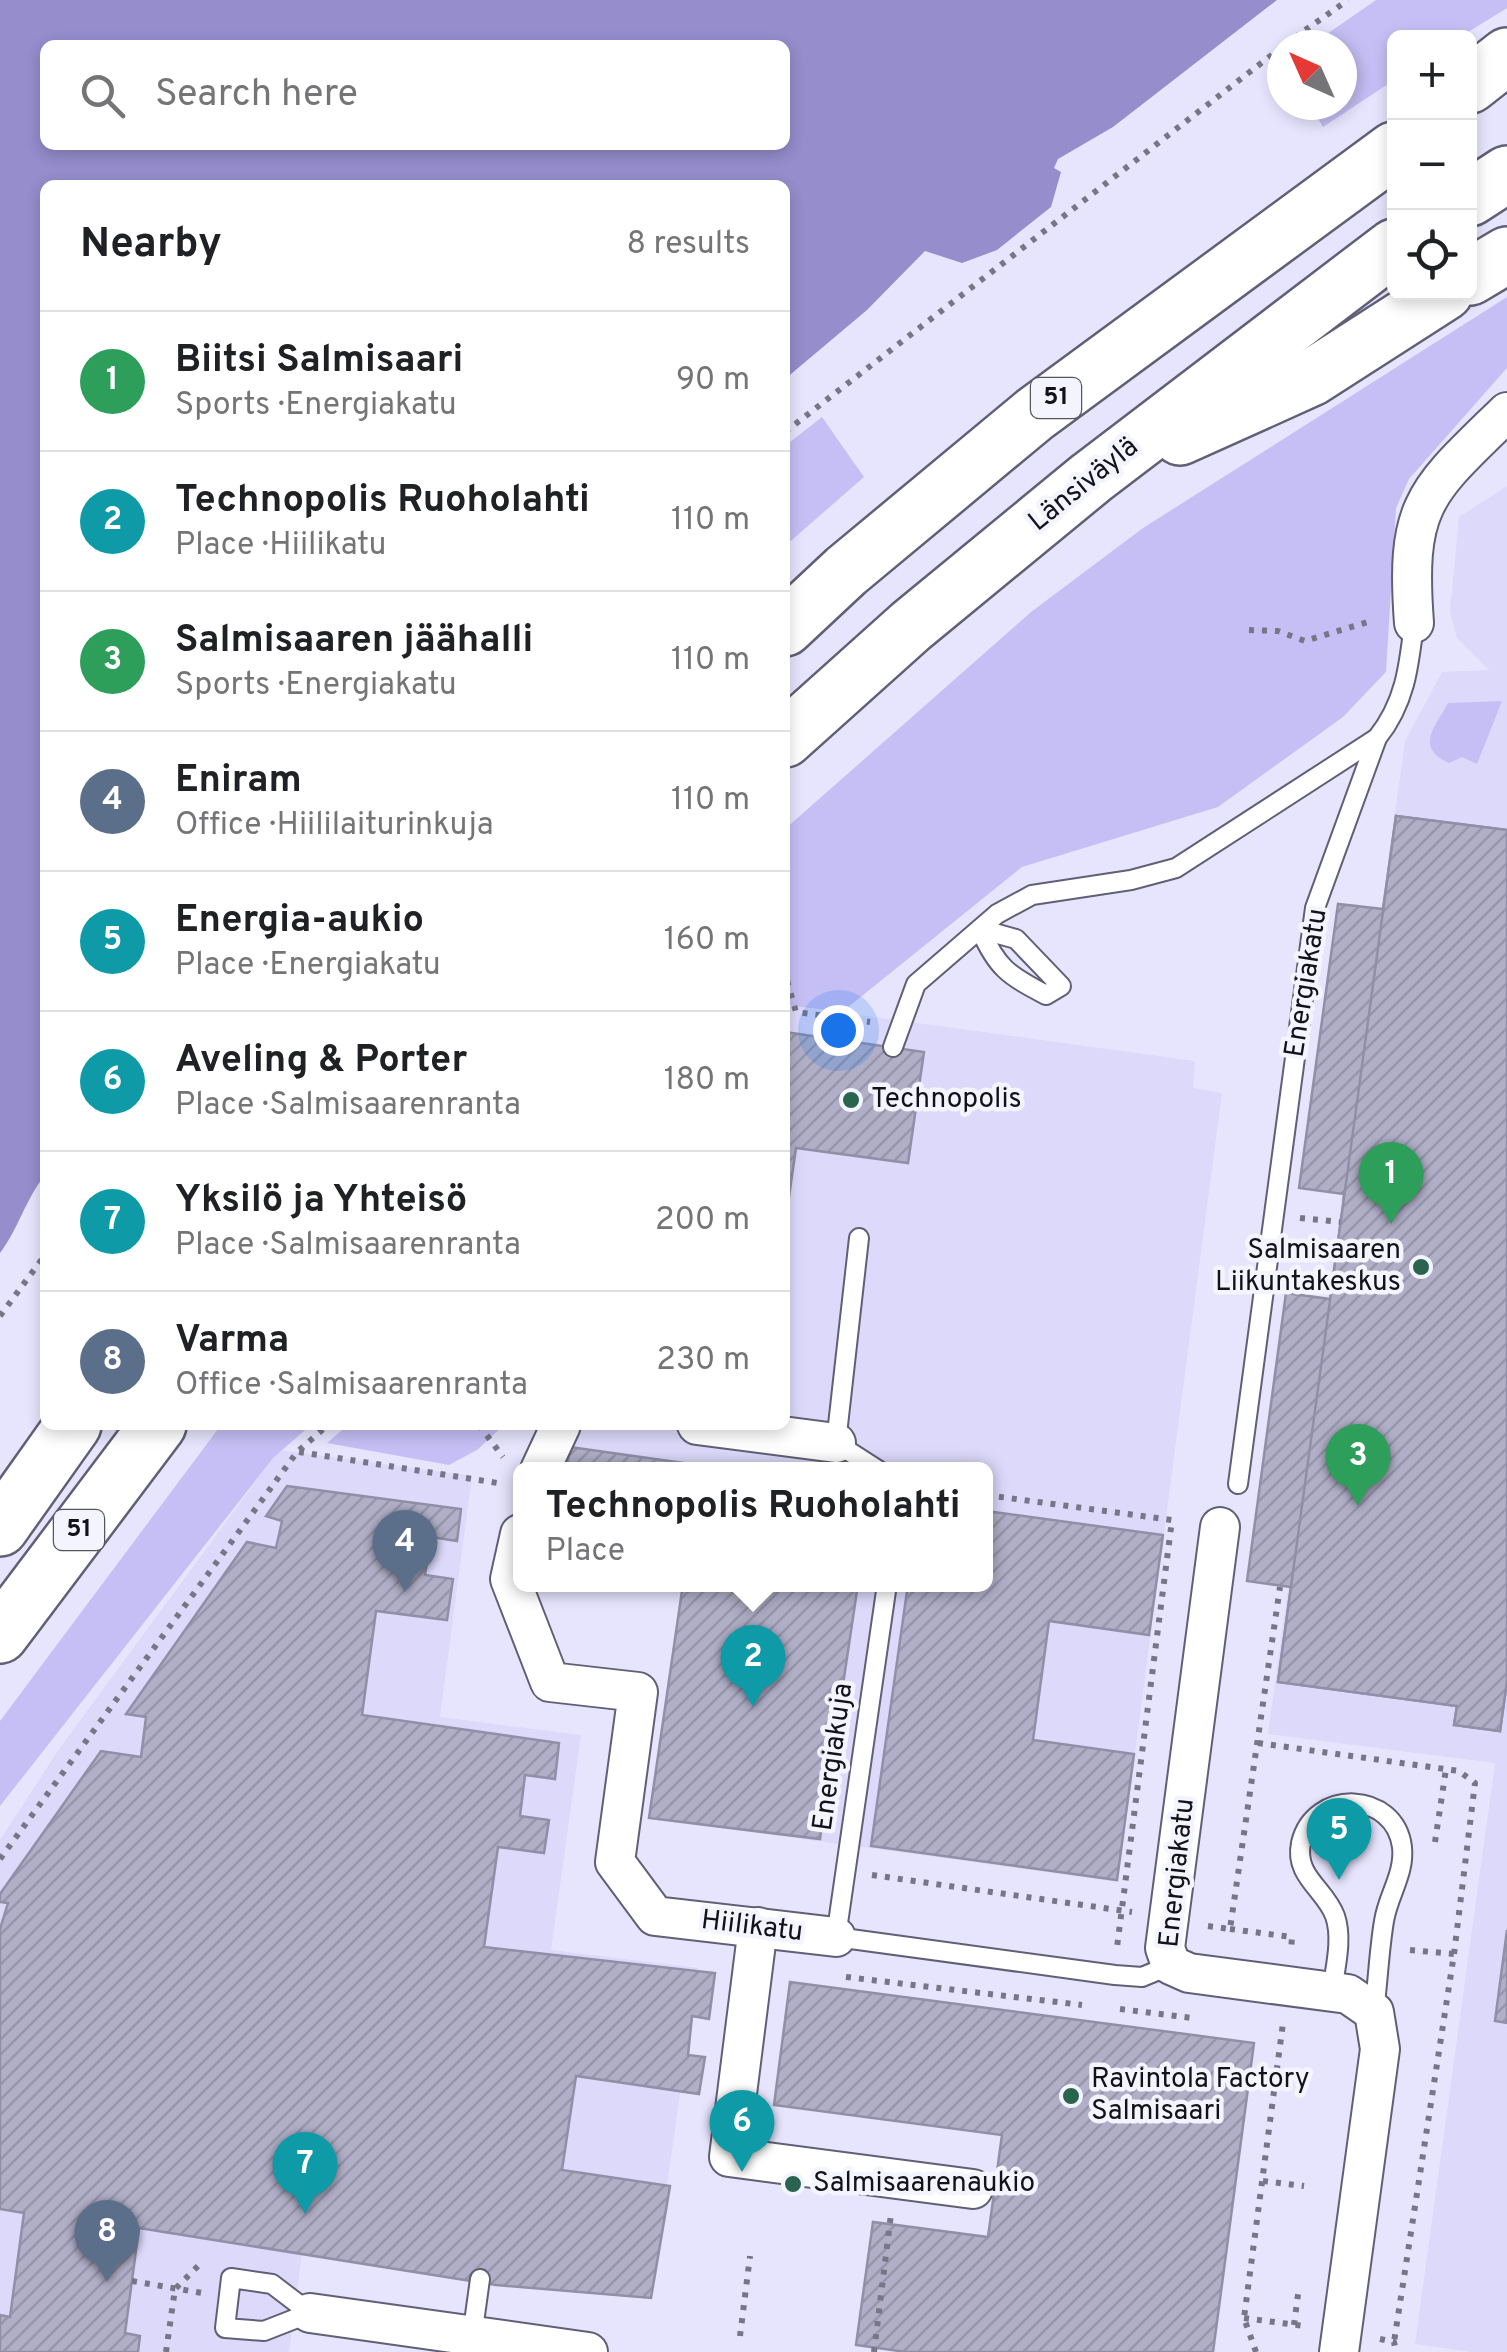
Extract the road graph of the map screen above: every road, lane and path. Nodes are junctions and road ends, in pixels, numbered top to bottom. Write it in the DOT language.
graph roads {
  1 [pos="1348,0"];
  2 [pos="1306,30"];
  3 [pos="1507,56"];
  4 [pos="1267,58"];
  5 [pos="1507,76"];
  6 [pos="1477,80"];
  7 [pos="1477,96"];
  8 [pos="1387,152"];
  9 [pos="1507,174"];
  10 [pos="1477,193"];
  11 [pos="1387,252"];
  12 [pos="1507,256"];
  13 [pos="1477,274"];
  14 [pos="1433,300"];
  15 [pos="1507,412"];
  16 [pos="790,428"];
  17 [pos="1091,478"];
  18 [pos="1413,614"];
  19 [pos="790,624"];
  20 [pos="1249,630"];
  21 [pos="790,735"];
  22 [pos="1378,738"];
  23 [pos="790,990"];
  24 [pos="897,1026"];
  25 [pos="893,1047"];
  26 [pos="859,1238"];
  27 [pos="40,1262"];
  28 [pos="0,1316"];
  29 [pos="70,1430"];
  30 [pos="154,1430"];
  31 [pos="322,1430"];
  32 [pos="482,1430"];
  33 [pos="560,1430"];
  34 [pos="736,1430"];
  35 [pos="488,1441"];
  36 [pos="836,1443"];
  37 [pos="298,1452"];
  38 [pos="544,1462"];
  39 [pos="866,1462"];
  40 [pos="1238,1484"];
  41 [pos="513,1485"];
  42 [pos="993,1496"];
  43 [pos="1220,1527"];
  44 [pos="0,1528"];
  45 [pos="1280,1586"];
  46 [pos="515,1592"];
  47 [pos="886,1592"];
  48 [pos="0,1636"];
  49 [pos="1258,1744"];
  50 [pos="1446,1769"];
  51 [pos="1435,1842"];
  52 [pos="0,1859"];
  53 [pos="845,1872"];
  54 [pos="1121,1910"];
  55 [pos="1169,1919"];
  56 [pos="758,1927"];
  57 [pos="836,1937"];
  58 [pos="1171,1965"];
  59 [pos="1115,1975"];
  60 [pos="1286,1984"];
  61 [pos="1332,1992"];
  62 [pos="1374,2012"];
  63 [pos="896,2179"];
  64 [pos="1263,2181"];
  65 [pos="1304,2186"];
  66 [pos="973,2190"];
  67 [pos="750,2256"];
  68 [pos="480,2279"];
  69 [pos="132,2281"];
  70 [pos="1299,2287"];
  71 [pos="175,2289"];
  72 [pos="310,2314"];
  73 [pos="1244,2318"];
  74 [pos="740,2336"];
  75 [pos="472,2337"];
  76 [pos="1394,2342"];
  77 [pos="588,2352"];
  78 [pos="874,2352"];
  79 [pos="1256,2352"];
  80 [pos="1339,2352"];
  1 -- 2 [label="path"];
  3 -- 6 [label="highway"];
  4 -- 16 [label="path"];
  5 -- 7 [label="highway"];
  8 -- 19 [label="highway, 51"];
  9 -- 10 [label="highway"];
  11 -- 17 [label="highway, Länsiväylä"];
  12 -- 13 [label="highway"];
  14 -- 17 [label="highway"];
  15 -- 18 [label="street, Energiakatu"];
  17 -- 21 [label="highway, Länsiväylä"];
  18 -- 20 [label="path"];
  18 -- 22 [label="lane, Energiakatu"];
  22 -- 24 [label="lane"];
  22 -- 40 [label="lane, Energiakatu"];
  23 -- 24 [label="path"];
  24 -- 25 [label="lane"];
  26 -- 36 [label="lane"];
  27 -- 28 [label="path"];
  29 -- 44 [label="highway, 51"];
  30 -- 48 [label="highway, 51"];
  31 -- 37 [label="path"];
  32 -- 35 [label="path"];
  33 -- 38 [label="street"];
  34 -- 36 [label="street"];
  36 -- 39 [label="lane"];
  37 -- 41 [label="path"];
  37 -- 52 [label="path"];
  42 -- 54 [label="path"];
  43 -- 55 [label="street, Energiakatu"];
  45 -- 49 [label="path"];
  46 -- 56 [label="street, Hiilikatu"];
  47 -- 53 [label="lane, Energiakuja"];
  49 -- 50 [label="path"];
  49 -- 55 [label="path"];
  50 -- 51 [label="path"];
  50 -- 76 [label="path"];
  53 -- 54 [label="path"];
  53 -- 57 [label="lane, Energiakuja"];
  54 -- 55 [label="path"];
  54 -- 59 [label="path"];
  55 -- 58 [label="street, Energiakatu"];
  56 -- 57 [label="street, Hiilikatu"];
  56 -- 63 [label="street"];
  57 -- 59 [label="lane, Hiilikatu"];
  58 -- 59 [label="lane, Hiilikatu"];
  58 -- 60 [label="street, Energiakatu"];
  60 -- 61 [label="street, Energiakatu"];
  60 -- 64 [label="path"];
  61 -- 62 [label="street, Energiakatu"];
  61 -- 62 [label="lane"];
  62 -- 80 [label="street"];
  63 -- 66 [label="street"];
  63 -- 78 [label="path"];
  64 -- 65 [label="path"];
  64 -- 73 [label="path"];
  67 -- 74 [label="path"];
  68 -- 75 [label="lane"];
  69 -- 71 [label="path"];
  70 -- 73 [label="path"];
  72 -- 72 [label="lane"];
  72 -- 75 [label="street"];
  73 -- 79 [label="path"];
  75 -- 77 [label="street"];
}
